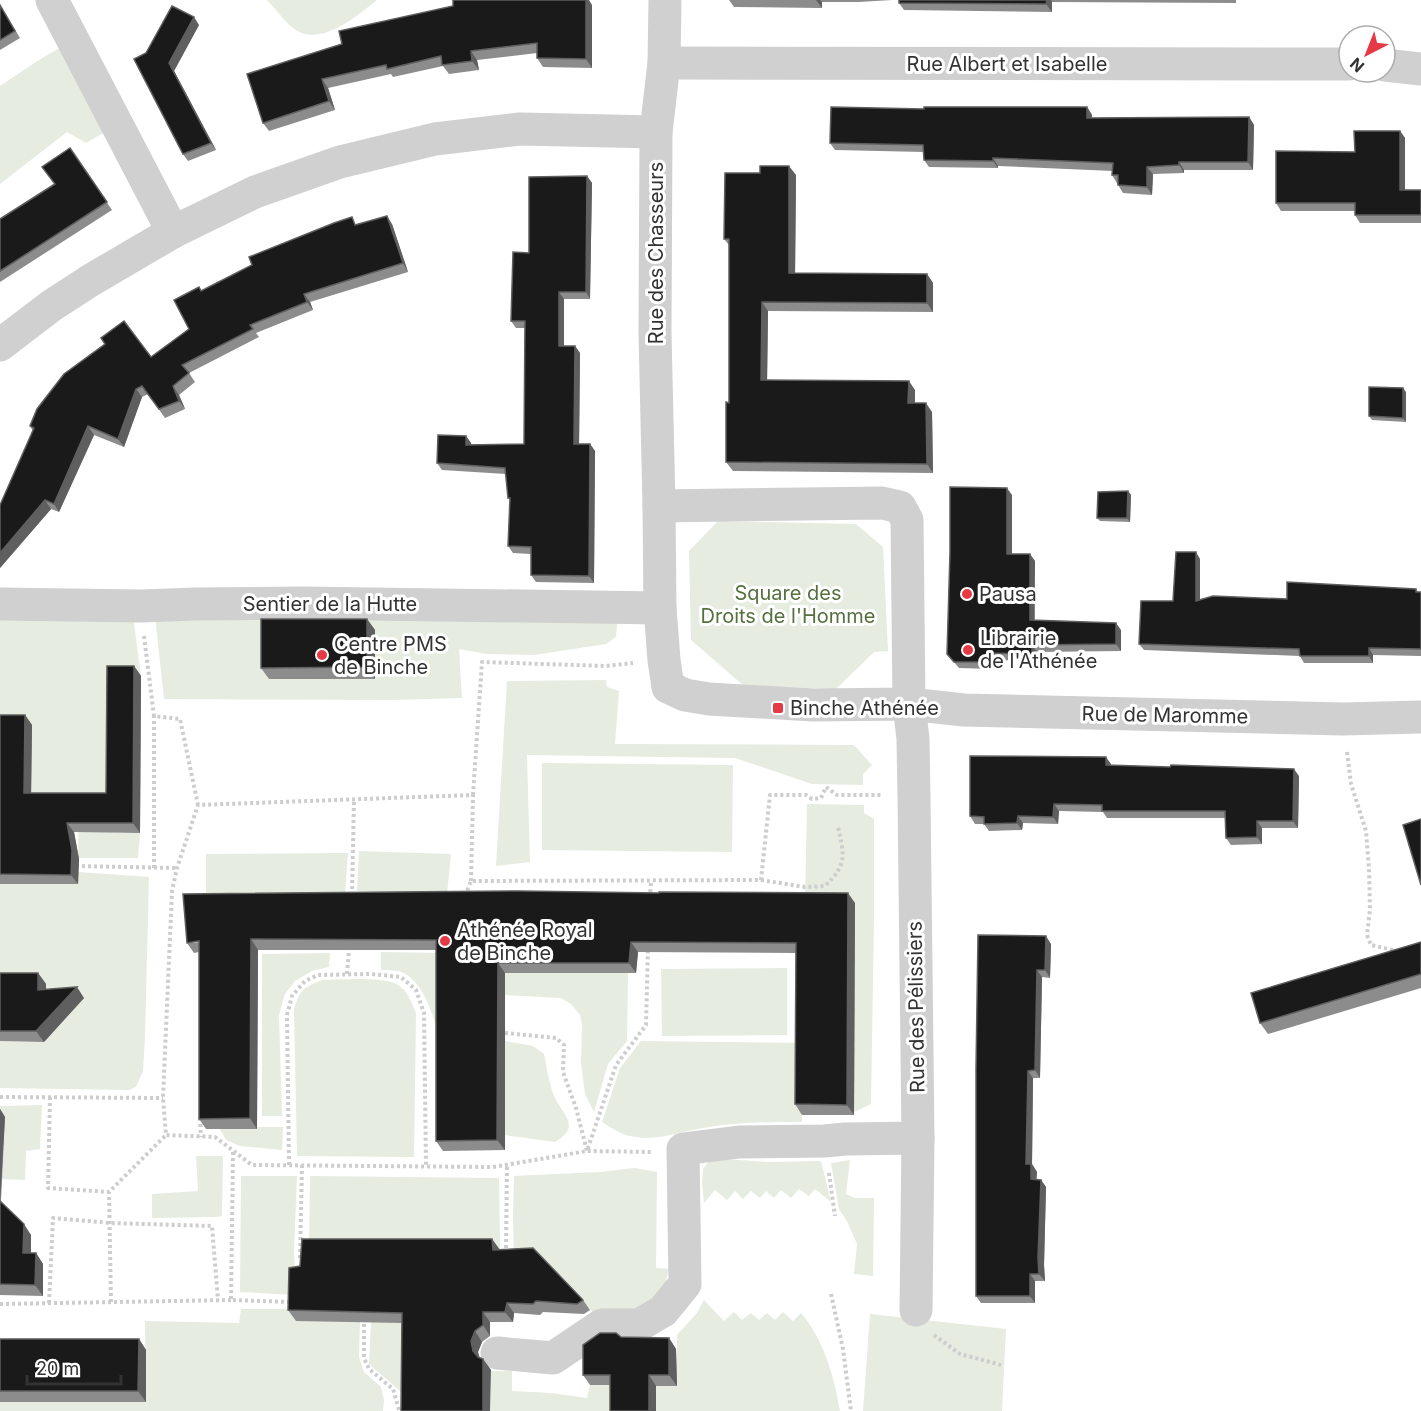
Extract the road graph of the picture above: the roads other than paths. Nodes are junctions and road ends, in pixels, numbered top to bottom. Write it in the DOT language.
graph roads {
  1 [pos="52,0"];
  2 [pos="665,0"];
  3 [pos="664,63"];
  4 [pos="1337,64"];
  5 [pos="1397,66"];
  6 [pos="1421,69"];
  7 [pos="656,132"];
  8 [pos="173,232"];
  9 [pos="0,345"];
  10 [pos="659,506"];
  11 [pos="0,604"];
  12 [pos="660,608"];
  13 [pos="664,660"];
  14 [pos="909,704"];
  15 [pos="1421,717"];
  16 [pos="918,1138"];
  17 [pos="916,1310"];
  18 [pos="497,1353"];
  1 -- 8 [label="street"];
  2 -- 3 [label="street, Rue des Chasseurs"];
  3 -- 4 [label="street, Rue Albert et Isabelle"];
  3 -- 7 [label="street, Rue des Chasseurs"];
  5 -- 6 [label="street"];
  7 -- 8 [label="street"];
  7 -- 10 [label="street, Rue des Chasseurs"];
  8 -- 9 [label="street"];
  10 -- 12 [label="street, Rue des Chasseurs"];
  10 -- 14 [label="street, Rue des Pélissiers"];
  11 -- 12 [label="street, Sentier de la Hutte"];
  12 -- 13 [label="street, Rue des Chasseurs"];
  13 -- 14 [label="street, Rue de Maromme"];
  14 -- 15 [label="street, Rue de Maromme"];
  14 -- 16 [label="street, Rue des Pélissiers"];
  16 -- 17 [label="street, Rue des Pélissiers"];
  16 -- 18 [label="street"];
}
